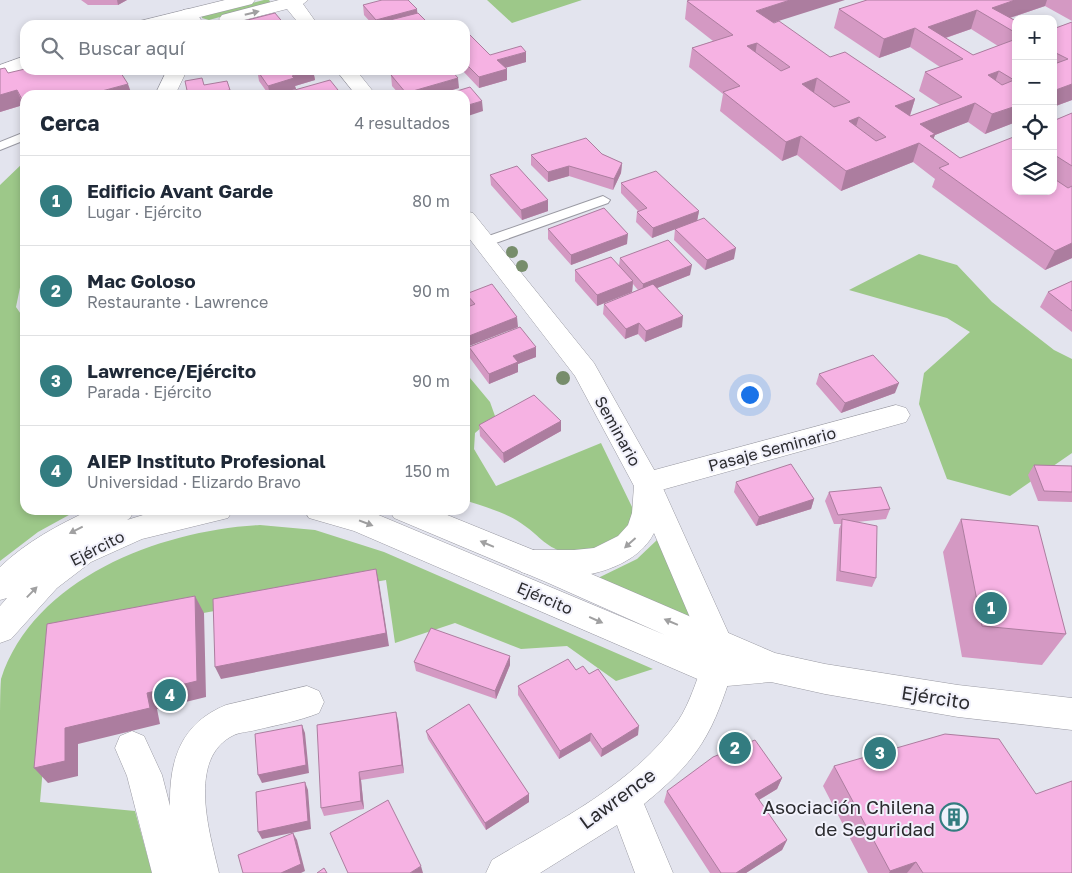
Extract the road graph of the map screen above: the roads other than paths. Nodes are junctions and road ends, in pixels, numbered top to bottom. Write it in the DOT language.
graph roads {
  1 [pos="246,0"];
  2 [pos="293,1"];
  3 [pos="192,20"];
  4 [pos="223,20"];
  5 [pos="306,20"];
  6 [pos="20,64"];
  7 [pos="20,71"];
  8 [pos="0,73"];
  9 [pos="175,75"];
  10 [pos="350,75"];
  11 [pos="167,90"];
  12 [pos="362,90"];
  13 [pos="20,138"];
  14 [pos="0,146"];
  15 [pos="603,200"];
  16 [pos="470,224"];
  17 [pos="485,242"];
  18 [pos="896,415"];
  19 [pos="647,483"];
  20 [pos="108,515"];
  21 [pos="191,515"];
  22 [pos="339,515"];
  23 [pos="416,515"];
  24 [pos="532,563"];
  25 [pos="0,587"];
  26 [pos="0,629"];
  27 [pos="716,656"];
  28 [pos="307,702"];
  29 [pos="1072,714"];
  30 [pos="132,748"];
  31 [pos="624,798"];
  32 [pos="171,873"];
  33 [pos="200,873"];
  34 [pos="505,873"];
  35 [pos="654,873"];
  1 -- 3 [label="street"];
  4 -- 2 [label="street, one-way"];
  2 -- 5 [label="street"];
  6 -- 8 [label="street"];
  7 -- 8 [label="street"];
  9 -- 11 [label="street"];
  10 -- 12 [label="street"];
  13 -- 14 [label="lane"];
  15 -- 17 [label="lane"];
  16 -- 17 [label="street, Seminario"];
  17 -- 19 [label="street, Seminario"];
  18 -- 19 [label="street, Pasaje Seminario"];
  19 -- 24 [label="street, one-way"];
  19 -- 27 [label="street, Seminario"];
  20 -- 25 [label="street, Ejército, one-way"];
  26 -- 21 [label="street, Ejército, one-way"];
  22 -- 27 [label="street, Ejército, one-way"];
  24 -- 23 [label="street, Ejército, one-way"];
  27 -- 24 [label="street, Ejército, one-way"];
  27 -- 29 [label="street, Ejército"];
  27 -- 31 [label="street, Lawrence"];
  28 -- 33 [label="street"];
  30 -- 32 [label="street"];
  31 -- 34 [label="street, Lawrence"];
  31 -- 35 [label="street"];
}
